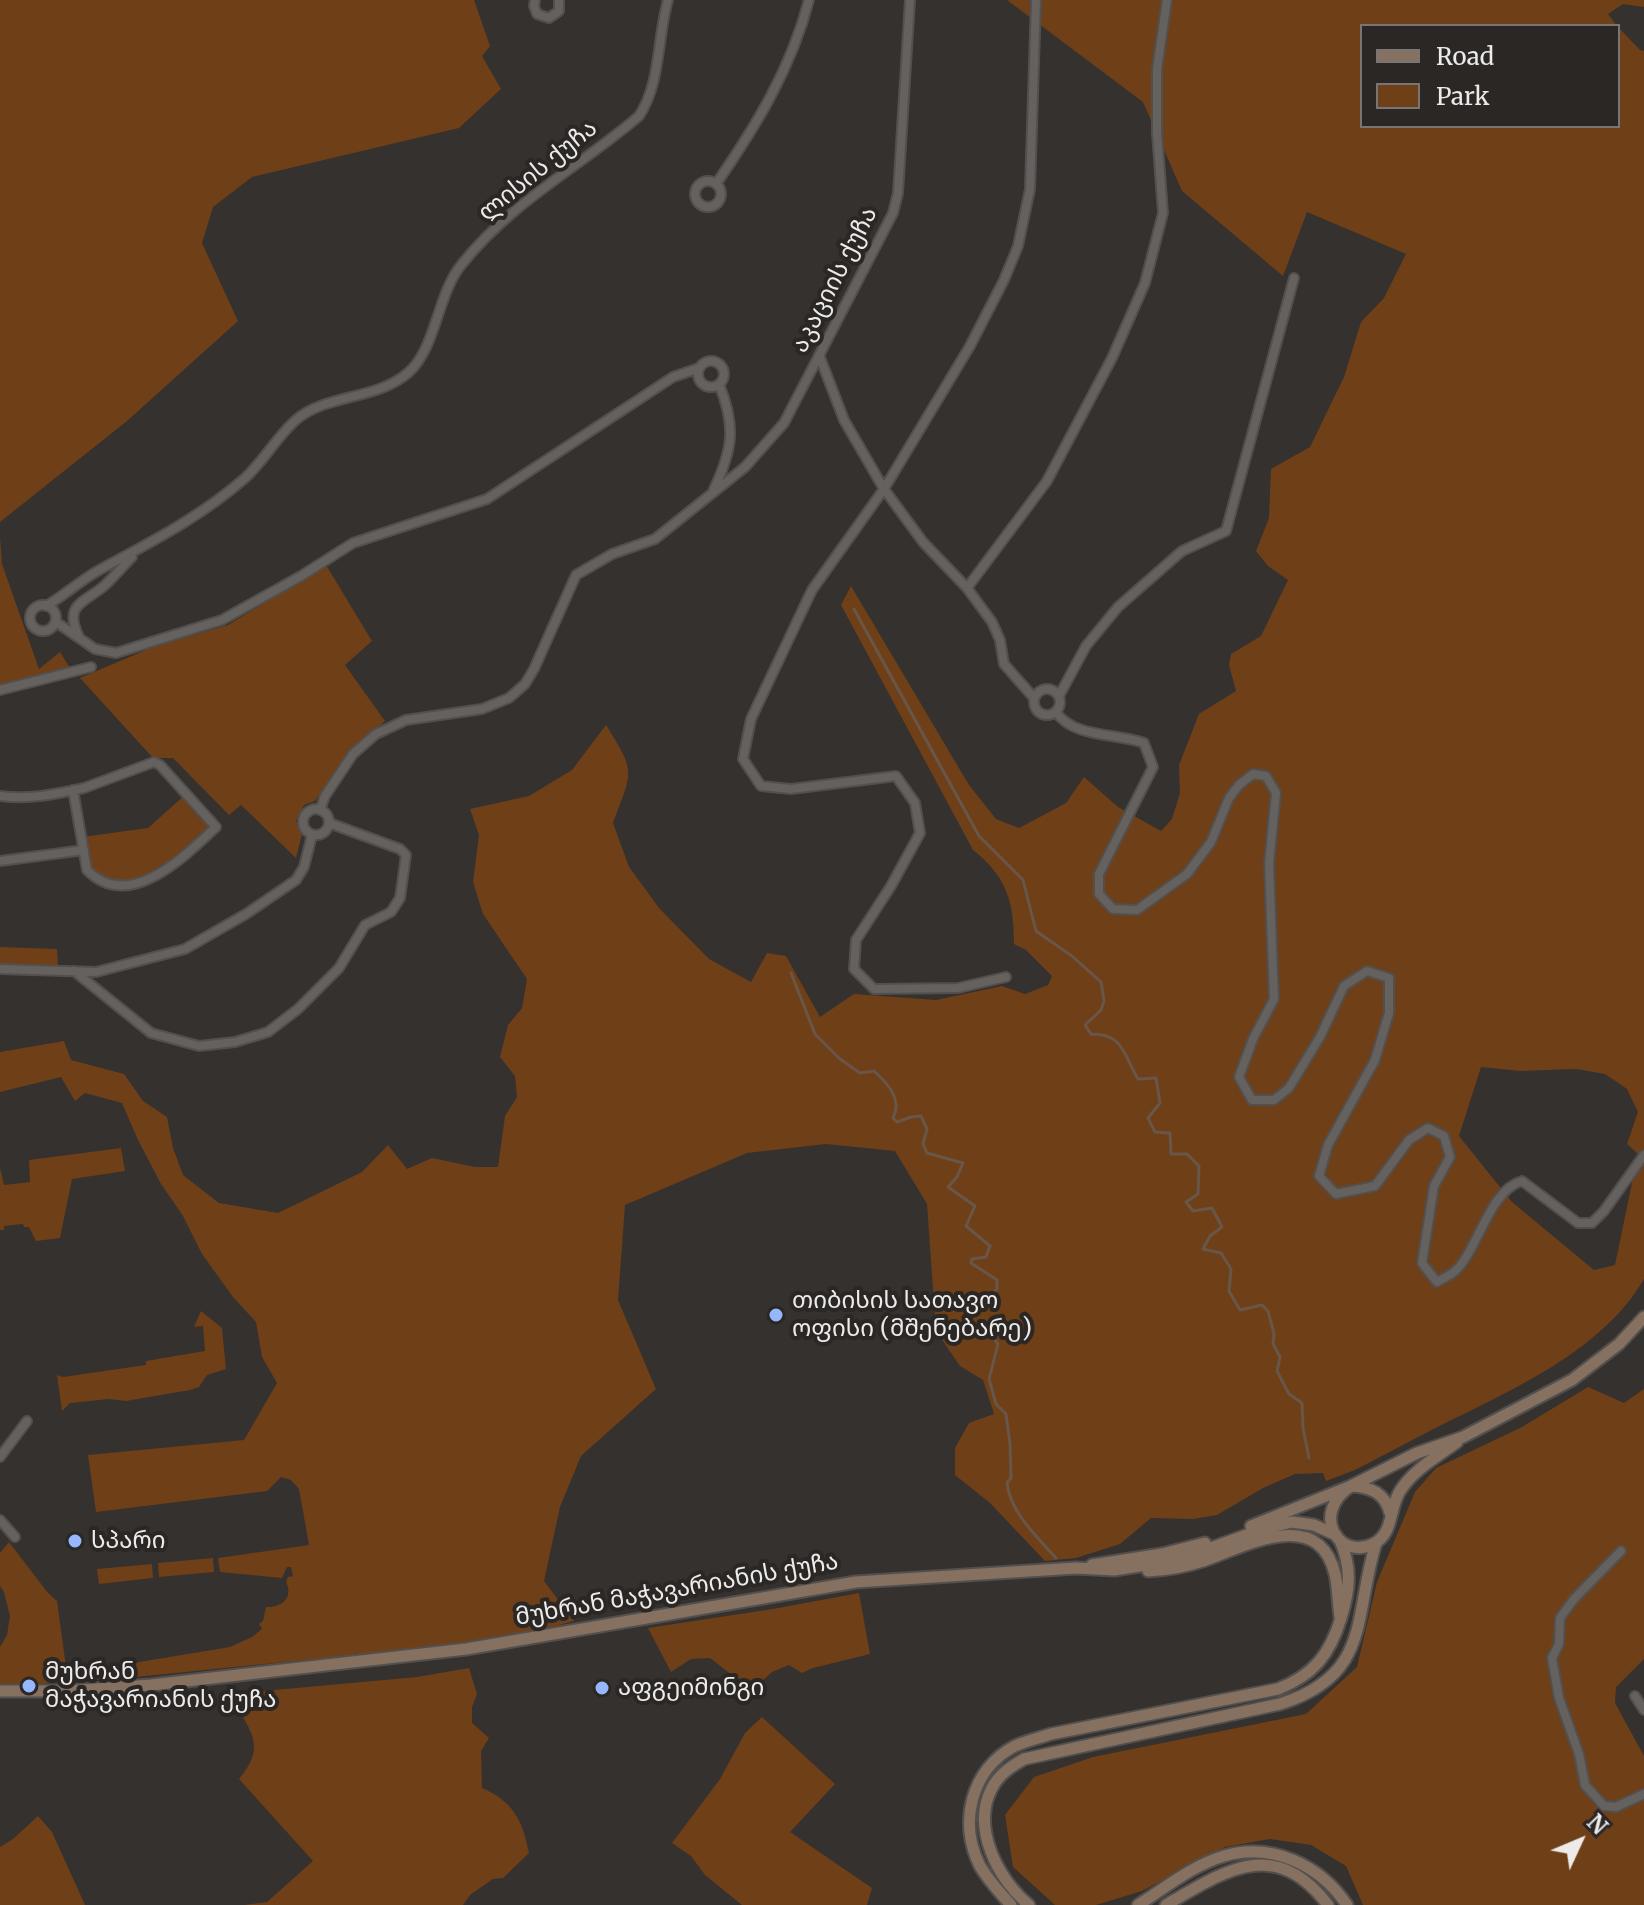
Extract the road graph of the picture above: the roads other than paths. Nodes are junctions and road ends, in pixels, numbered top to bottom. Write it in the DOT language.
graph roads {
  1 [pos="535,0"];
  2 [pos="559,0"];
  3 [pos="668,0"];
  4 [pos="809,0"];
  5 [pos="910,0"];
  6 [pos="1036,0"];
  7 [pos="1167,0"];
  8 [pos="716,184"];
  9 [pos="1294,278"];
  10 [pos="819,355"];
  11 [pos="699,368"];
  12 [pos="719,384"];
  13 [pos="884,489"];
  14 [pos="711,494"];
  15 [pos="138,551"];
  16 [pos="967,588"];
  17 [pos="46,606"];
  18 [pos="56,622"];
  19 [pos="80,639"];
  20 [pos="91,667"];
  21 [pos="0,690"];
  22 [pos="1059,696"];
  23 [pos="1034,698"];
  24 [pos="1056,712"];
  25 [pos="73,790"];
  26 [pos="0,796"];
  27 [pos="320,810"];
  28 [pos="329,823"];
  29 [pos="312,835"];
  30 [pos="84,850"];
  31 [pos="0,861"];
  32 [pos="0,969"];
  33 [pos="74,971"];
  34 [pos="1006,977"];
  35 [pos="1644,1155"];
  36 [pos="1644,1317"];
  37 [pos="27,1421"];
  38 [pos="1463,1437"];
  39 [pos="0,1457"];
  40 [pos="1351,1486"];
  41 [pos="1390,1513"];
  42 [pos="0,1520"];
  43 [pos="15,1537"];
  44 [pos="1338,1537"];
  45 [pos="1376,1543"];
  46 [pos="1621,1551"];
  47 [pos="1076,1568"];
  48 [pos="1114,1570"];
  49 [pos="1340,1621"];
  50 [pos="0,1691"];
  51 [pos="1635,1696"];
  52 [pos="1644,1710"];
  53 [pos="1644,1794"];
  54 [pos="1011,1905"];
  55 [pos="1029,1905"];
  56 [pos="1138,1905"];
  57 [pos="1166,1905"];
  58 [pos="1328,1905"];
  59 [pos="1347,1905"];
  1 -- 2 [label="street"];
  3 -- 15 [label="street, ლისის ქუჩა"];
  4 -- 8 [label="street"];
  5 -- 10 [label="street, აკაციის ქუჩა"];
  6 -- 13 [label="street"];
  7 -- 16 [label="street"];
  9 -- 22 [label="street"];
  10 -- 13 [label="street"];
  10 -- 14 [label="street, აკაციის ქუჩა"];
  11 -- 12 [label="street"];
  11 -- 12 [label="street"];
  11 -- 19 [label="street"];
  12 -- 14 [label="street"];
  13 -- 16 [label="street"];
  13 -- 34 [label="street"];
  14 -- 27 [label="street"];
  15 -- 17 [label="street, ლისის ქუჩა"];
  15 -- 19 [label="street, ლისის ქუჩა"];
  16 -- 23 [label="street"];
  17 -- 18 [label="street"];
  17 -- 18 [label="street"];
  18 -- 19 [label="street"];
  20 -- 21 [label="street"];
  22 -- 23 [label="street"];
  22 -- 24 [label="street"];
  23 -- 24 [label="street"];
  24 -- 35 [label="street"];
  25 -- 26 [label="street"];
  25 -- 30 [label="street"];
  25 -- 30 [label="street"];
  27 -- 28 [label="street"];
  27 -- 29 [label="street"];
  28 -- 29 [label="street"];
  28 -- 33 [label="street"];
  29 -- 33 [label="street"];
  30 -- 31 [label="street"];
  32 -- 33 [label="street"];
  36 -- 38 [label="main road, მუხრან მაჭავარიანის ქუჩა"];
  37 -- 39 [label="street"];
  38 -- 40 [label="main road, მუხრან მაჭავარიანის ქუჩა"];
  38 -- 41 [label="main road"];
  40 -- 41 [label="main road"];
  40 -- 44 [label="main road"];
  40 -- 47 [label="main road, მუხრან მაჭავარიანის ქუჩა"];
  41 -- 45 [label="main road"];
  42 -- 43 [label="street"];
  44 -- 45 [label="main road"];
  44 -- 48 [label="main road, მუხრან მაჭავარიანის ქუჩა"];
  44 -- 49 [label="main road"];
  45 -- 55 [label="main road"];
  46 -- 53 [label="street"];
  47 -- 48 [label="main road, მუხრან მაჭავარიანის ქუჩა"];
  47 -- 50 [label="main road, მუხრან მაჭავარიანის ქუჩა"];
  48 -- 49 [label="main road"];
  49 -- 54 [label="main road"];
  51 -- 52 [label="street"];
  56 -- 59 [label="main road"];
  57 -- 58 [label="main road"];
}
